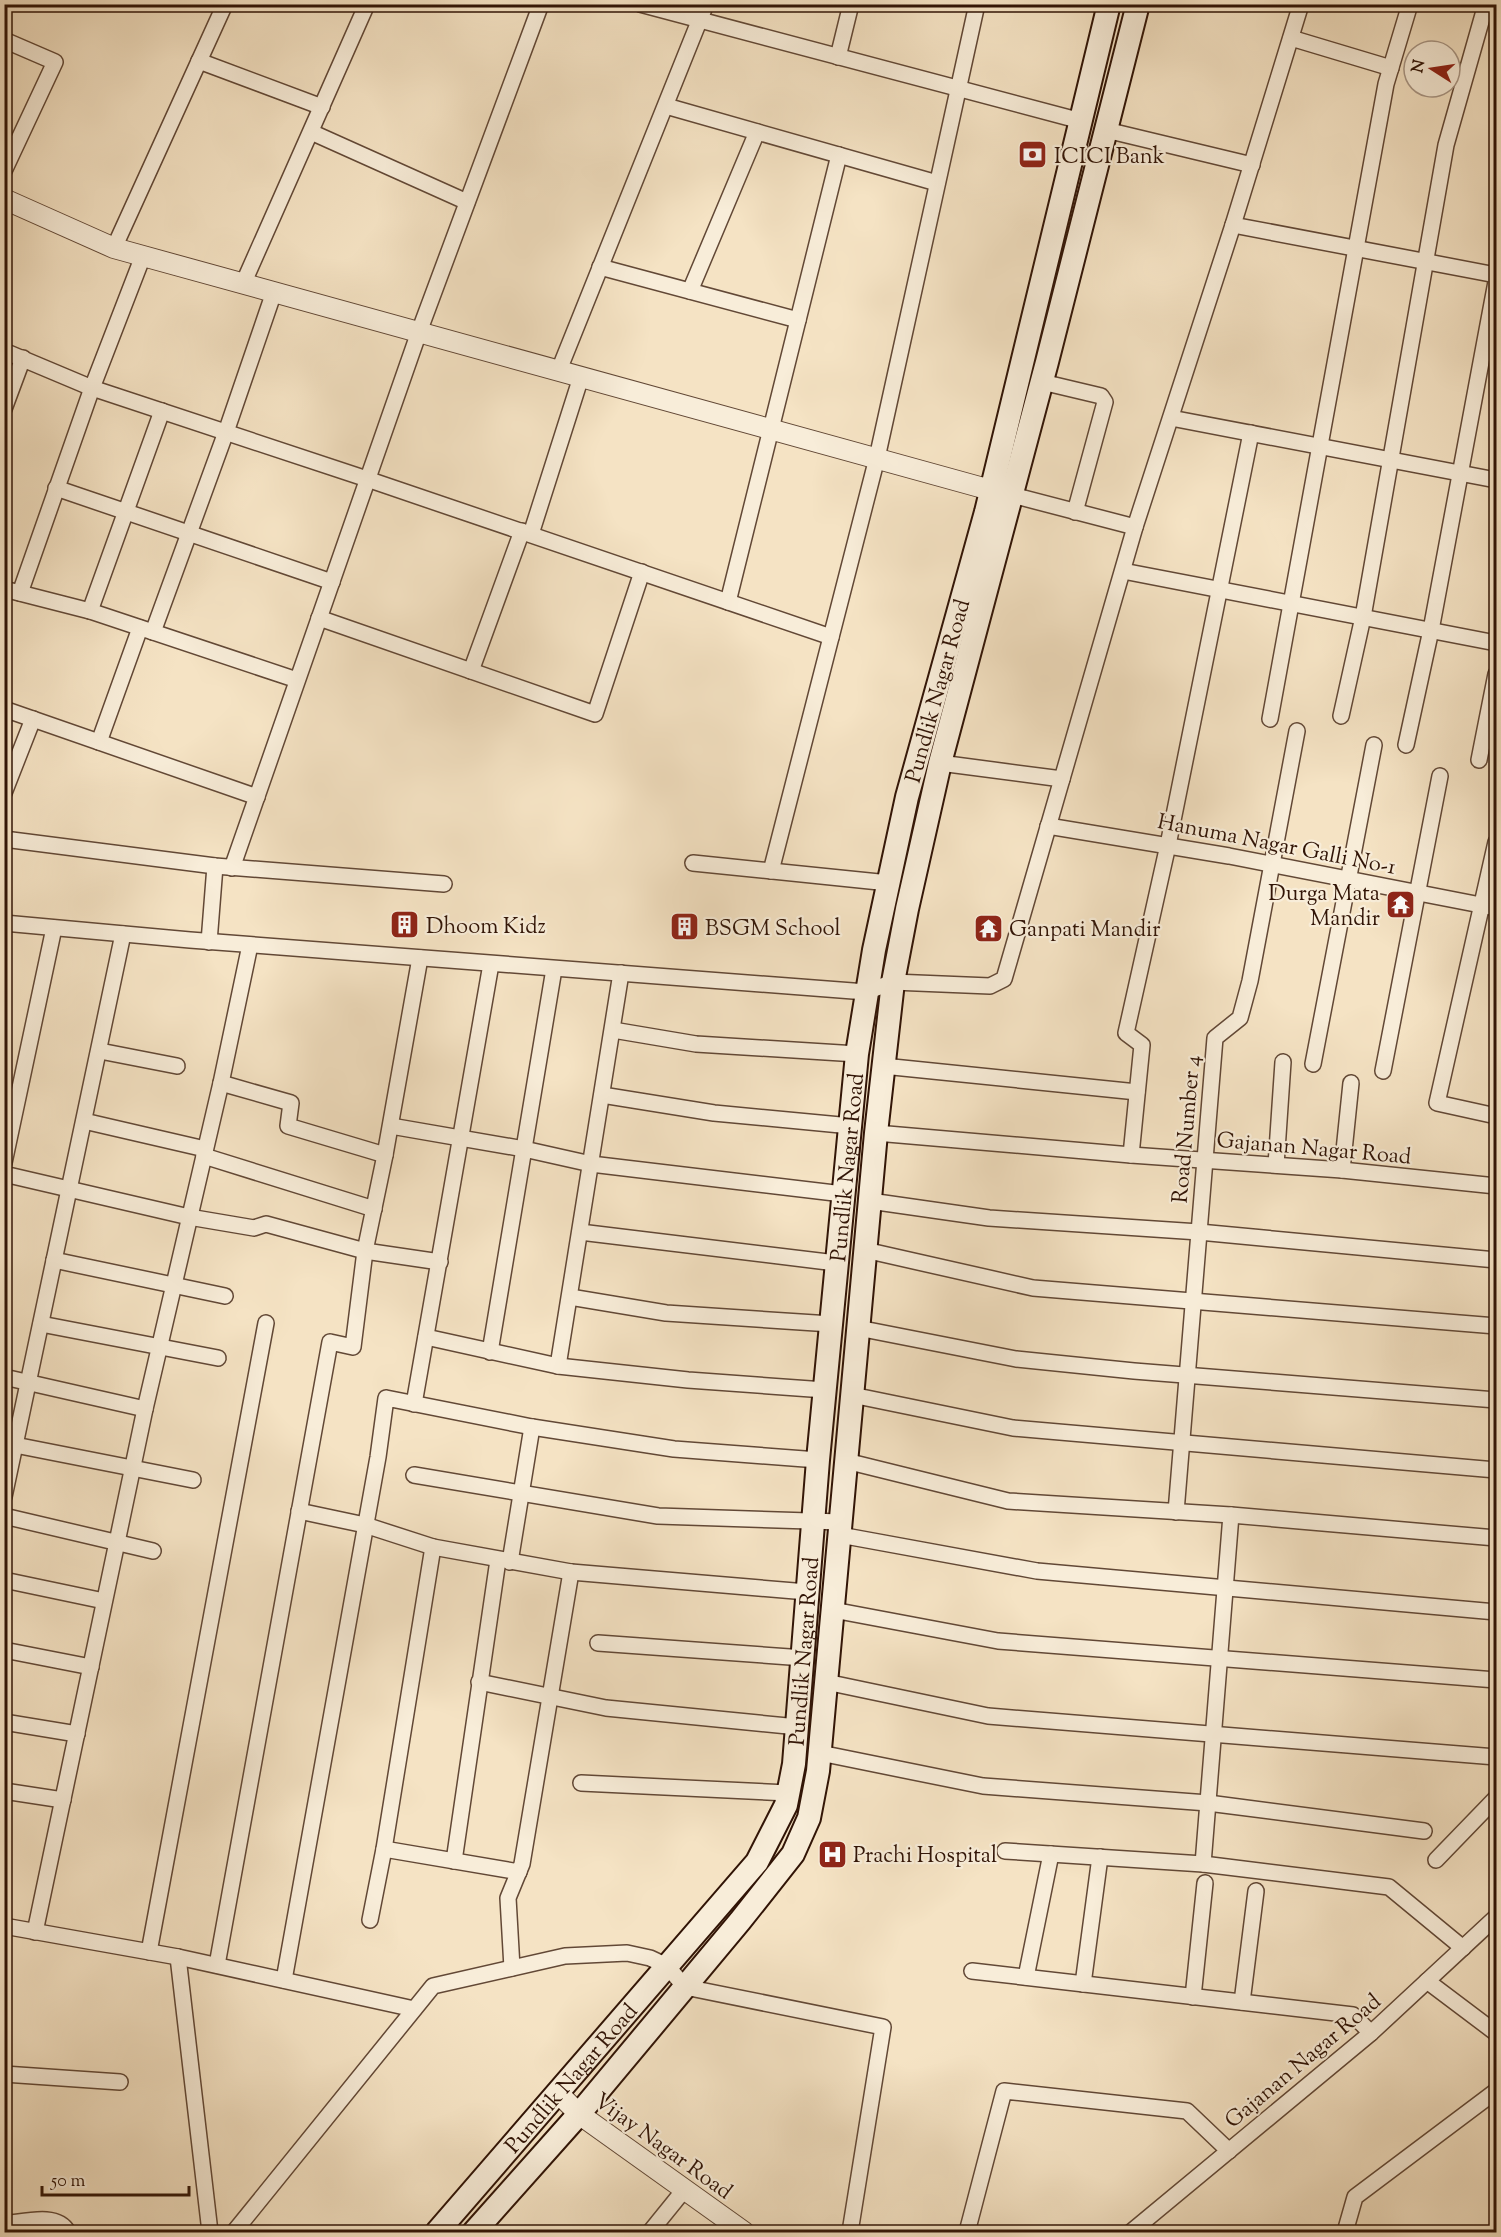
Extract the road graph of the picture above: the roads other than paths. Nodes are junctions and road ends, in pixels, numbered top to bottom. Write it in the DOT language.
graph roads {
  1 [pos="225,4"];
  2 [pos="367,4"];
  3 [pos="640,4"];
  4 [pos="706,4"];
  5 [pos="851,4"];
  6 [pos="976,4"];
  7 [pos="1109,4"];
  8 [pos="1138,4"];
  9 [pos="1410,4"];
  10 [pos="1486,4"];
  11 [pos="540,5"];
  12 [pos="1296,6"];
  13 [pos="700,20"];
  14 [pos="1291,38"];
  15 [pos="4,40"];
  16 [pos="838,57"];
  17 [pos="199,61"];
  18 [pos="1391,68"];
  19 [pos="957,88"];
  20 [pos="322,106"];
  21 [pos="666,106"];
  22 [pos="1081,120"];
  23 [pos="1106,130"];
  24 [pos="310,132"];
  25 [pos="757,132"];
  26 [pos="839,155"];
  27 [pos="1252,165"];
  28 [pos="4,171"];
  29 [pos="937,183"];
  30 [pos="4,199"];
  31 [pos="467,202"];
  32 [pos="1233,225"];
  33 [pos="114,248"];
  34 [pos="1355,248"];
  35 [pos="143,256"];
  36 [pos="1424,262"];
  37 [pos="600,267"];
  38 [pos="1497,275"];
  39 [pos="1497,282"];
  40 [pos="243,284"];
  41 [pos="690,291"];
  42 [pos="274,292"];
  43 [pos="798,320"];
  44 [pos="419,332"];
  45 [pos="4,351"];
  46 [pos="23,358"];
  47 [pos="559,370"];
  48 [pos="580,377"];
  49 [pos="1042,382"];
  50 [pos="92,388"];
  51 [pos="4,409"];
  52 [pos="162,411"];
  53 [pos="1171,418"];
  54 [pos="771,429"];
  55 [pos="226,432"];
  56 [pos="1251,433"];
  57 [pos="1319,446"];
  58 [pos="877,458"];
  59 [pos="1390,459"];
  60 [pos="1460,473"];
  61 [pos="367,479"];
  62 [pos="1497,480"];
  63 [pos="56,488"];
  64 [pos="1002,493"];
  65 [pos="124,511"];
  66 [pos="1075,512"];
  67 [pos="1135,527"];
  68 [pos="526,533"];
  69 [pos="190,534"];
  70 [pos="642,572"];
  71 [pos="1123,572"];
  72 [pos="332,582"];
  73 [pos="4,589"];
  74 [pos="1219,590"];
  75 [pos="20,593"];
  76 [pos="728,602"];
  77 [pos="1290,603"];
  78 [pos="90,611"];
  79 [pos="1363,617"];
  80 [pos="319,618"];
  81 [pos="146,630"];
  82 [pos="1431,630"];
  83 [pos="831,637"];
  84 [pos="1497,644"];
  85 [pos="471,671"];
  86 [pos="1497,674"];
  87 [pos="297,680"];
  88 [pos="4,709"];
  89 [pos="1341,717"];
  90 [pos="33,719"];
  91 [pos="1270,719"];
  92 [pos="1297,731"];
  93 [pos="99,742"];
  94 [pos="1374,745"];
  95 [pos="1406,745"];
  96 [pos="1479,760"];
  97 [pos="940,763"];
  98 [pos="1440,776"];
  99 [pos="1062,779"];
  100 [pos="4,793"];
  101 [pos="257,796"];
  102 [pos="1048,826"];
  103 [pos="4,838"];
  104 [pos="1497,842"];
  105 [pos="1168,845"];
  106 [pos="693,862"];
  107 [pos="1272,864"];
  108 [pos="215,866"];
  109 [pos="232,868"];
  110 [pos="771,871"];
  111 [pos="1347,879"];
  112 [pos="889,883"];
  113 [pos="444,884"];
  114 [pos="1416,892"];
  115 [pos="1489,907"];
  116 [pos="4,923"];
  117 [pos="54,928"];
  118 [pos="123,934"];
  119 [pos="209,942"];
  120 [pos="250,945"];
  121 [pos="420,958"];
  122 [pos="490,964"];
  123 [pos="554,969"];
  124 [pos="621,973"];
  125 [pos="892,982"];
  126 [pos="866,992"];
  127 [pos="613,1030"];
  128 [pos="100,1051"];
  129 [pos="857,1054"];
  130 [pos="1282,1062"];
  131 [pos="1313,1064"];
  132 [pos="177,1066"];
  133 [pos="883,1066"];
  134 [pos="1383,1071"];
  135 [pos="221,1083"];
  136 [pos="1351,1083"];
  137 [pos="1137,1092"];
  138 [pos="602,1095"];
  139 [pos="1497,1116"];
  140 [pos="84,1121"];
  141 [pos="391,1126"];
  142 [pos="850,1126"];
  143 [pos="876,1133"];
  144 [pos="460,1139"];
  145 [pos="524,1149"];
  146 [pos="204,1152"];
  147 [pos="385,1155"];
  148 [pos="1131,1155"];
  149 [pos="1204,1161"];
  150 [pos="4,1163"];
  151 [pos="591,1164"];
  152 [pos="1276,1165"];
  153 [pos="1342,1170"];
  154 [pos="4,1174"];
  155 [pos="1497,1186"];
  156 [pos="69,1190"];
  157 [pos="843,1194"];
  158 [pos="870,1201"];
  159 [pos="374,1209"];
  160 [pos="189,1217"];
  161 [pos="580,1232"];
  162 [pos="1198,1232"];
  163 [pos="865,1250"];
  164 [pos="365,1251"];
  165 [pos="54,1260"];
  166 [pos="1497,1260"];
  167 [pos="440,1262"];
  168 [pos="836,1263"];
  169 [pos="174,1284"];
  170 [pos="225,1296"];
  171 [pos="570,1297"];
  172 [pos="1193,1301"];
  173 [pos="266,1323"];
  174 [pos="41,1324"];
  175 [pos="831,1324"];
  176 [pos="1497,1326"];
  177 [pos="858,1328"];
  178 [pos="426,1337"];
  179 [pos="160,1347"];
  180 [pos="490,1352"];
  181 [pos="218,1358"];
  182 [pos="558,1366"];
  183 [pos="1187,1375"];
  184 [pos="4,1377"];
  185 [pos="28,1382"];
  186 [pos="825,1390"];
  187 [pos="852,1395"];
  188 [pos="1497,1400"];
  189 [pos="414,1404"];
  190 [pos="145,1409"];
  191 [pos="532,1427"];
  192 [pos="1181,1444"];
  193 [pos="15,1445"];
  194 [pos="818,1460"];
  195 [pos="846,1461"];
  196 [pos="132,1468"];
  197 [pos="1497,1470"];
  198 [pos="414,1475"];
  199 [pos="193,1480"];
  200 [pos="522,1492"];
  201 [pos="4,1497"];
  202 [pos="299,1511"];
  203 [pos="1176,1512"];
  204 [pos="1231,1515"];
  205 [pos="4,1516"];
  206 [pos="814,1520"];
  207 [pos="365,1525"];
  208 [pos="840,1528"];
  209 [pos="1497,1538"];
  210 [pos="117,1542"];
  211 [pos="433,1548"];
  212 [pos="153,1551"];
  213 [pos="504,1561"];
  214 [pos="571,1572"];
  215 [pos="4,1580"];
  216 [pos="1225,1588"];
  217 [pos="807,1592"];
  218 [pos="104,1601"];
  219 [pos="833,1610"];
  220 [pos="1497,1612"];
  221 [pos="598,1643"];
  222 [pos="4,1650"];
  223 [pos="1220,1657"];
  224 [pos="804,1658"];
  225 [pos="91,1666"];
  226 [pos="1497,1680"];
  227 [pos="479,1682"];
  228 [pos="826,1682"];
  229 [pos="550,1697"];
  230 [pos="4,1722"];
  231 [pos="798,1727"];
  232 [pos="77,1734"];
  233 [pos="1214,1734"];
  234 [pos="820,1753"];
  235 [pos="1497,1757"];
  236 [pos="581,1783"];
  237 [pos="4,1791"];
  238 [pos="788,1793"];
  239 [pos="1497,1798"];
  240 [pos="63,1800"];
  241 [pos="1208,1803"];
  242 [pos="1424,1831"];
  243 [pos="384,1848"];
  244 [pos="1005,1851"];
  245 [pos="1051,1854"];
  246 [pos="1100,1857"];
  247 [pos="1436,1860"];
  248 [pos="454,1861"];
  249 [pos="1203,1864"];
  250 [pos="519,1872"];
  251 [pos="1205,1883"];
  252 [pos="1256,1891"];
  253 [pos="1497,1917"];
  254 [pos="370,1920"];
  255 [pos="4,1926"];
  256 [pos="35,1932"];
  257 [pos="1463,1948"];
  258 [pos="150,1952"];
  259 [pos="178,1957"];
  260 [pos="216,1965"];
  261 [pos="668,1965"];
  262 [pos="512,1968"];
  263 [pos="972,1971"];
  264 [pos="1026,1977"];
  265 [pos="284,1980"];
  266 [pos="1427,1981"];
  267 [pos="1083,1984"];
  268 [pos="685,1987"];
  269 [pos="1193,1997"];
  270 [pos="1242,2002"];
  271 [pos="414,2009"];
  272 [pos="1371,2033"];
  273 [pos="1497,2033"];
  274 [pos="4,2074"];
  275 [pos="120,2082"];
  276 [pos="1497,2091"];
  277 [pos="558,2093"];
  278 [pos="579,2114"];
  279 [pos="1229,2151"];
  280 [pos="684,2190"];
  281 [pos="4,2224"];
  282 [pos="69,2232"];
  283 [pos="210,2232"];
  284 [pos="234,2232"];
  285 [pos="436,2232"];
  286 [pos="474,2232"];
  287 [pos="650,2232"];
  288 [pos="744,2232"];
  289 [pos="850,2232"];
  290 [pos="966,2232"];
  291 [pos="1131,2232"];
  292 [pos="1345,2232"];
  1 -- 17 [label="street"];
  2 -- 20 [label="street"];
  3 -- 13 [label="street"];
  4 -- 13 [label="street"];
  5 -- 16 [label="street"];
  6 -- 19 [label="street"];
  7 -- 22 [label="main road, Pundlik Nagar Road"];
  8 -- 23 [label="main road, Pundlik Nagar Road"];
  9 -- 18 [label="street"];
  10 -- 36 [label="street"];
  11 -- 31 [label="street"];
  12 -- 14 [label="street"];
  13 -- 16 [label="street"];
  13 -- 21 [label="street"];
  14 -- 18 [label="street"];
  14 -- 27 [label="street"];
  15 -- 28 [label="street"];
  16 -- 19 [label="street"];
  17 -- 20 [label="street"];
  17 -- 33 [label="street"];
  18 -- 34 [label="street"];
  19 -- 22 [label="street"];
  19 -- 29 [label="street"];
  20 -- 24 [label="street"];
  21 -- 25 [label="street"];
  21 -- 37 [label="street"];
  22 -- 64 [label="main road, Pundlik Nagar Road"];
  23 -- 27 [label="street"];
  23 -- 49 [label="main road, Pundlik Nagar Road"];
  24 -- 31 [label="street"];
  24 -- 40 [label="street"];
  25 -- 26 [label="street"];
  25 -- 41 [label="street"];
  26 -- 29 [label="street"];
  26 -- 43 [label="street"];
  27 -- 32 [label="street"];
  29 -- 58 [label="street"];
  30 -- 33 [label="street"];
  31 -- 44 [label="street"];
  32 -- 34 [label="street"];
  32 -- 53 [label="street"];
  33 -- 35 [label="street"];
  34 -- 36 [label="street"];
  34 -- 57 [label="street"];
  35 -- 40 [label="street"];
  35 -- 50 [label="street"];
  36 -- 38 [label="street"];
  36 -- 59 [label="street"];
  37 -- 41 [label="street"];
  37 -- 47 [label="street"];
  39 -- 60 [label="street"];
  40 -- 42 [label="street"];
  41 -- 43 [label="street"];
  42 -- 44 [label="street"];
  42 -- 55 [label="street"];
  43 -- 54 [label="street"];
  44 -- 47 [label="street"];
  44 -- 61 [label="street"];
  45 -- 46 [label="street"];
  46 -- 50 [label="street"];
  46 -- 51 [label="street"];
  47 -- 48 [label="street"];
  48 -- 54 [label="street"];
  48 -- 68 [label="street"];
  49 -- 64 [label="main road, Pundlik Nagar Road"];
  49 -- 66 [label="street"];
  50 -- 52 [label="street"];
  50 -- 63 [label="street"];
  52 -- 55 [label="street"];
  52 -- 65 [label="street"];
  53 -- 56 [label="street"];
  53 -- 67 [label="street"];
  54 -- 58 [label="street"];
  54 -- 76 [label="street"];
  55 -- 61 [label="street"];
  55 -- 69 [label="street"];
  56 -- 57 [label="street"];
  56 -- 74 [label="street"];
  57 -- 59 [label="street"];
  57 -- 77 [label="street"];
  58 -- 64 [label="street"];
  58 -- 83 [label="street"];
  59 -- 60 [label="street"];
  59 -- 79 [label="street"];
  60 -- 62 [label="street"];
  60 -- 82 [label="street"];
  61 -- 68 [label="street"];
  61 -- 72 [label="street"];
  63 -- 65 [label="street"];
  63 -- 75 [label="street"];
  64 -- 66 [label="street"];
  64 -- 97 [label="main road, Pundlik Nagar Road"];
  64 -- 112 [label="main road, Pundlik Nagar Road"];
  65 -- 69 [label="street"];
  65 -- 78 [label="street"];
  66 -- 67 [label="street"];
  67 -- 71 [label="street"];
  68 -- 70 [label="street"];
  68 -- 85 [label="street"];
  69 -- 72 [label="street"];
  69 -- 81 [label="street"];
  70 -- 76 [label="street"];
  70 -- 85 [label="street"];
  71 -- 74 [label="street"];
  71 -- 99 [label="street"];
  72 -- 80 [label="street"];
  73 -- 75 [label="street"];
  74 -- 77 [label="street"];
  74 -- 105 [label="street"];
  75 -- 78 [label="street"];
  76 -- 83 [label="street"];
  77 -- 79 [label="street"];
  77 -- 91 [label="street"];
  78 -- 81 [label="street"];
  79 -- 82 [label="street"];
  79 -- 89 [label="street"];
  80 -- 85 [label="street"];
  80 -- 87 [label="street"];
  81 -- 87 [label="street"];
  81 -- 93 [label="street"];
  82 -- 84 [label="street"];
  82 -- 95 [label="street"];
  83 -- 110 [label="street"];
  86 -- 96 [label="street"];
  87 -- 101 [label="street"];
  88 -- 90 [label="street"];
  90 -- 93 [label="street"];
  90 -- 100 [label="street"];
  92 -- 107 [label="street, Road Number 4"];
  93 -- 101 [label="street"];
  94 -- 111 [label="street"];
  97 -- 99 [label="street"];
  97 -- 125 [label="main road, Pundlik Nagar Road"];
  98 -- 114 [label="street"];
  99 -- 102 [label="street"];
  101 -- 109 [label="street"];
  102 -- 105 [label="street, Hanuma Nagar Galli No-1"];
  102 -- 125 [label="street"];
  103 -- 108 [label="street"];
  104 -- 115 [label="street"];
  105 -- 107 [label="street, Hanuma Nagar Galli No-1"];
  105 -- 137 [label="street"];
  106 -- 110 [label="street"];
  107 -- 111 [label="street, Hanuma Nagar Galli No-1"];
  107 -- 149 [label="street, Road Number 4"];
  108 -- 109 [label="street"];
  108 -- 119 [label="street"];
  109 -- 113 [label="street"];
  110 -- 112 [label="street"];
  111 -- 114 [label="street, Hanuma Nagar Galli No-1"];
  111 -- 131 [label="street"];
  112 -- 126 [label="main road, Pundlik Nagar Road"];
  114 -- 115 [label="street, Hanuma Nagar Galli No-1"];
  114 -- 134 [label="street"];
  115 -- 139 [label="street"];
  116 -- 117 [label="street"];
  117 -- 118 [label="street"];
  117 -- 150 [label="street"];
  118 -- 119 [label="street"];
  118 -- 128 [label="street"];
  119 -- 120 [label="street"];
  120 -- 121 [label="street"];
  120 -- 135 [label="street"];
  121 -- 122 [label="street"];
  121 -- 141 [label="street"];
  122 -- 123 [label="street"];
  122 -- 144 [label="street"];
  123 -- 124 [label="street"];
  123 -- 145 [label="street"];
  124 -- 126 [label="street"];
  124 -- 127 [label="street"];
  125 -- 126 [label="street"];
  125 -- 133 [label="main road, Pundlik Nagar Road"];
  126 -- 129 [label="main road, Pundlik Nagar Road"];
  127 -- 129 [label="street"];
  127 -- 138 [label="street"];
  128 -- 132 [label="street"];
  128 -- 140 [label="street"];
  129 -- 142 [label="main road, Pundlik Nagar Road"];
  130 -- 152 [label="street"];
  133 -- 137 [label="street"];
  133 -- 143 [label="main road, Pundlik Nagar Road"];
  135 -- 146 [label="street"];
  135 -- 147 [label="street"];
  136 -- 153 [label="street"];
  137 -- 148 [label="street"];
  138 -- 142 [label="street"];
  138 -- 151 [label="street"];
  140 -- 146 [label="street"];
  140 -- 156 [label="street"];
  141 -- 144 [label="street"];
  141 -- 147 [label="street"];
  142 -- 157 [label="main road, Pundlik Nagar Road"];
  143 -- 148 [label="street, Gajanan Nagar Road"];
  143 -- 158 [label="main road, Pundlik Nagar Road"];
  144 -- 145 [label="street"];
  144 -- 167 [label="street"];
  145 -- 151 [label="street"];
  145 -- 180 [label="street"];
  146 -- 159 [label="street"];
  146 -- 160 [label="street"];
  147 -- 159 [label="street"];
  148 -- 149 [label="street, Gajanan Nagar Road"];
  149 -- 152 [label="street, Gajanan Nagar Road"];
  149 -- 162 [label="street, Road Number 4"];
  151 -- 157 [label="street"];
  151 -- 161 [label="street"];
  152 -- 153 [label="street, Gajanan Nagar Road"];
  153 -- 155 [label="street, Gajanan Nagar Road"];
  154 -- 156 [label="street"];
  156 -- 160 [label="street"];
  156 -- 165 [label="street"];
  157 -- 168 [label="main road, Pundlik Nagar Road"];
  158 -- 162 [label="street"];
  158 -- 163 [label="main road, Pundlik Nagar Road"];
  159 -- 164 [label="street"];
  160 -- 164 [label="street"];
  160 -- 169 [label="street"];
  161 -- 168 [label="street"];
  161 -- 171 [label="street"];
  162 -- 166 [label="street"];
  162 -- 172 [label="street, Road Number 4"];
  163 -- 172 [label="street"];
  163 -- 177 [label="main road, Pundlik Nagar Road"];
  164 -- 167 [label="street"];
  164 -- 202 [label="street"];
  165 -- 169 [label="street"];
  165 -- 174 [label="street"];
  167 -- 178 [label="street"];
  168 -- 175 [label="main road, Pundlik Nagar Road"];
  169 -- 170 [label="street"];
  169 -- 179 [label="street"];
  171 -- 175 [label="street"];
  171 -- 182 [label="street"];
  172 -- 176 [label="street"];
  172 -- 183 [label="street, Road Number 4"];
  173 -- 258 [label="street"];
  174 -- 179 [label="street"];
  174 -- 185 [label="street"];
  175 -- 186 [label="main road, Pundlik Nagar Road"];
  177 -- 183 [label="street"];
  177 -- 187 [label="main road, Pundlik Nagar Road"];
  178 -- 180 [label="street"];
  178 -- 189 [label="street"];
  179 -- 181 [label="street"];
  179 -- 190 [label="street"];
  180 -- 182 [label="street"];
  182 -- 186 [label="street"];
  183 -- 188 [label="street"];
  183 -- 192 [label="street, Road Number 4"];
  184 -- 185 [label="street"];
  185 -- 190 [label="street"];
  185 -- 193 [label="street"];
  186 -- 194 [label="main road, Pundlik Nagar Road"];
  187 -- 192 [label="street"];
  187 -- 195 [label="main road, Pundlik Nagar Road"];
  189 -- 191 [label="street"];
  189 -- 207 [label="street"];
  190 -- 196 [label="street"];
  191 -- 194 [label="street"];
  191 -- 200 [label="street"];
  192 -- 197 [label="street"];
  192 -- 203 [label="street, Road Number 4"];
  193 -- 196 [label="street"];
  193 -- 201 [label="street"];
  194 -- 206 [label="main road, Pundlik Nagar Road"];
  195 -- 203 [label="street"];
  195 -- 208 [label="main road, Pundlik Nagar Road"];
  196 -- 199 [label="street"];
  196 -- 210 [label="street"];
  198 -- 200 [label="street"];
  200 -- 206 [label="street"];
  200 -- 213 [label="street"];
  202 -- 207 [label="street"];
  202 -- 260 [label="street"];
  203 -- 204 [label="street"];
  204 -- 209 [label="street"];
  204 -- 216 [label="street"];
  205 -- 210 [label="street"];
  206 -- 208 [label="street"];
  206 -- 217 [label="main road, Pundlik Nagar Road"];
  207 -- 211 [label="street"];
  207 -- 265 [label="street"];
  208 -- 216 [label="street"];
  208 -- 219 [label="main road, Pundlik Nagar Road"];
  210 -- 212 [label="street"];
  210 -- 218 [label="street"];
  211 -- 213 [label="street"];
  211 -- 243 [label="street"];
  213 -- 214 [label="street"];
  213 -- 227 [label="street"];
  214 -- 217 [label="street"];
  214 -- 229 [label="street"];
  215 -- 218 [label="street"];
  216 -- 220 [label="street"];
  216 -- 223 [label="street"];
  217 -- 224 [label="main road, Pundlik Nagar Road"];
  218 -- 225 [label="street"];
  219 -- 223 [label="street"];
  219 -- 228 [label="main road, Pundlik Nagar Road"];
  221 -- 224 [label="street"];
  222 -- 225 [label="street"];
  223 -- 226 [label="street"];
  223 -- 233 [label="street"];
  224 -- 231 [label="main road, Pundlik Nagar Road"];
  225 -- 232 [label="street"];
  227 -- 229 [label="street"];
  227 -- 248 [label="street"];
  228 -- 233 [label="street"];
  228 -- 234 [label="main road, Pundlik Nagar Road"];
  229 -- 231 [label="street"];
  229 -- 250 [label="street"];
  230 -- 232 [label="street"];
  231 -- 238 [label="main road, Pundlik Nagar Road"];
  232 -- 240 [label="street"];
  233 -- 235 [label="street"];
  233 -- 241 [label="street"];
  234 -- 241 [label="street"];
  234 -- 268 [label="main road, Pundlik Nagar Road"];
  236 -- 238 [label="street"];
  237 -- 240 [label="street"];
  238 -- 261 [label="main road, Pundlik Nagar Road"];
  239 -- 247 [label="street"];
  240 -- 256 [label="street"];
  241 -- 242 [label="street"];
  241 -- 249 [label="street"];
  243 -- 248 [label="street"];
  243 -- 254 [label="street"];
  244 -- 245 [label="street"];
  245 -- 246 [label="street"];
  245 -- 264 [label="street"];
  246 -- 249 [label="street"];
  246 -- 267 [label="street"];
  248 -- 250 [label="street"];
  249 -- 257 [label="street"];
  250 -- 262 [label="street"];
  251 -- 269 [label="street"];
  252 -- 270 [label="street"];
  253 -- 257 [label="street, Gajanan Nagar Road"];
  255 -- 256 [label="street"];
  256 -- 258 [label="street"];
  257 -- 266 [label="street, Gajanan Nagar Road"];
  258 -- 259 [label="street"];
  259 -- 260 [label="street"];
  259 -- 283 [label="street"];
  260 -- 265 [label="street"];
  261 -- 262 [label="street"];
  261 -- 268 [label="street"];
  261 -- 277 [label="main road, Pundlik Nagar Road"];
  262 -- 271 [label="street"];
  263 -- 264 [label="street"];
  264 -- 267 [label="street"];
  265 -- 271 [label="street"];
  266 -- 272 [label="street, Gajanan Nagar Road"];
  266 -- 273 [label="street"];
  267 -- 269 [label="street"];
  268 -- 278 [label="main road, Pundlik Nagar Road"];
  268 -- 289 [label="street"];
  269 -- 270 [label="street"];
  270 -- 272 [label="street"];
  271 -- 284 [label="street"];
  272 -- 279 [label="street, Gajanan Nagar Road"];
  274 -- 275 [label="street"];
  276 -- 292 [label="street"];
  277 -- 278 [label="street, Vijay Nagar Road"];
  277 -- 285 [label="main road, Pundlik Nagar Road"];
  278 -- 280 [label="street, Vijay Nagar Road"];
  278 -- 286 [label="main road, Pundlik Nagar Road"];
  279 -- 290 [label="street"];
  279 -- 291 [label="street, Gajanan Nagar Road"];
  280 -- 287 [label="street"];
  280 -- 288 [label="street, Vijay Nagar Road"];
  281 -- 282 [label="street"];
}
